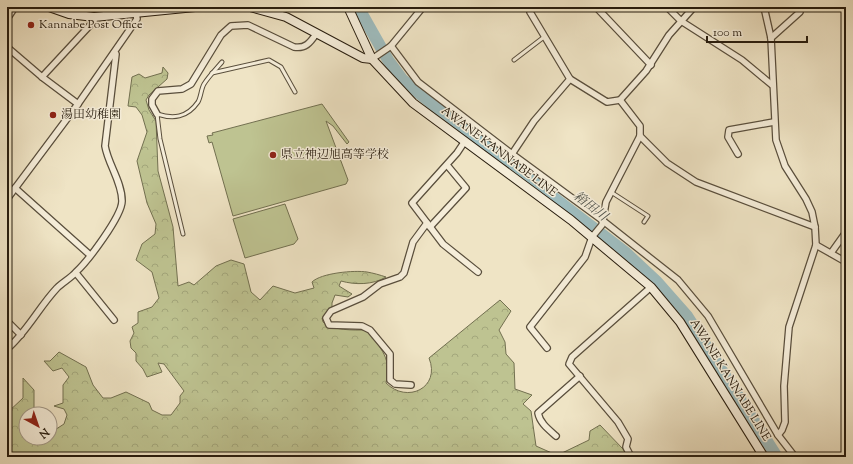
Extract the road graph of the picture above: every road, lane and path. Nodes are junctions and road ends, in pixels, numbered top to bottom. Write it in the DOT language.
graph roads {
  1 [pos="15,7"];
  2 [pos="48,7"];
  3 [pos="127,7"];
  4 [pos="195,7"];
  5 [pos="250,7"];
  6 [pos="348,7"];
  7 [pos="422,7"];
  8 [pos="529,7"];
  9 [pos="596,7"];
  10 [pos="667,7"];
  11 [pos="694,7"];
  12 [pos="764,7"];
  13 [pos="798,7"];
  14 [pos="136,13"];
  15 [pos="94,17"];
  16 [pos="7,19"];
  17 [pos="682,21"];
  18 [pos="316,34"];
  19 [pos="544,37"];
  20 [pos="771,38"];
  21 [pos="7,47"];
  22 [pos="390,47"];
  23 [pos="114,53"];
  24 [pos="373,58"];
  25 [pos="514,60"];
  26 [pos="222,62"];
  27 [pos="651,65"];
  28 [pos="212,74"];
  29 [pos="42,77"];
  30 [pos="570,79"];
  31 [pos="772,85"];
  32 [pos="295,92"];
  33 [pos="620,100"];
  34 [pos="78,104"];
  35 [pos="157,114"];
  36 [pos="774,122"];
  37 [pos="640,136"];
  38 [pos="465,141"];
  39 [pos="512,154"];
  40 [pos="738,154"];
  41 [pos="447,165"];
  42 [pos="15,188"];
  43 [pos="611,192"];
  44 [pos="7,200"];
  45 [pos="602,222"];
  46 [pos="644,222"];
  47 [pos="428,225"];
  48 [pos="815,227"];
  49 [pos="846,232"];
  50 [pos="183,234"];
  51 [pos="593,236"];
  52 [pos="816,245"];
  53 [pos="831,254"];
  54 [pos="90,255"];
  55 [pos="846,262"];
  56 [pos="76,272"];
  57 [pos="478,272"];
  58 [pos="651,287"];
  59 [pos="114,320"];
  60 [pos="7,321"];
  61 [pos="21,335"];
  62 [pos="547,348"];
  63 [pos="7,349"];
  64 [pos="580,376"];
  65 [pos="411,385"];
  66 [pos="778,435"];
  67 [pos="556,436"];
  68 [pos="632,457"];
  69 [pos="764,457"];
  70 [pos="795,457"];
  1 -- 16 [label="street"];
  2 -- 15 [label="main road"];
  3 -- 14 [label="street"];
  4 -- 14 [label="main road"];
  5 -- 18 [label="main road"];
  6 -- 24 [label="main road, AWANE KANNABE LINE"];
  7 -- 22 [label="street"];
  8 -- 19 [label="street"];
  9 -- 27 [label="street"];
  10 -- 17 [label="street"];
  11 -- 17 [label="street"];
  12 -- 20 [label="street"];
  13 -- 20 [label="street"];
  14 -- 15 [label="main road"];
  14 -- 23 [label="street"];
  15 -- 29 [label="street"];
  17 -- 27 [label="street"];
  17 -- 31 [label="street"];
  18 -- 24 [label="main road"];
  18 -- 35 [label="street"];
  19 -- 25 [label="lane"];
  19 -- 30 [label="street"];
  20 -- 31 [label="street"];
  21 -- 29 [label="street"];
  22 -- 24 [label="street"];
  22 -- 39 [label="street"];
  23 -- 34 [label="street"];
  23 -- 54 [label="street"];
  24 -- 38 [label="main road, AWANE KANNABE LINE"];
  26 -- 28 [label="lane"];
  27 -- 33 [label="street"];
  28 -- 32 [label="lane"];
  28 -- 35 [label="lane"];
  29 -- 34 [label="street"];
  30 -- 33 [label="street"];
  30 -- 39 [label="street"];
  31 -- 36 [label="street"];
  33 -- 37 [label="street"];
  34 -- 42 [label="street"];
  35 -- 50 [label="lane"];
  36 -- 40 [label="street"];
  36 -- 48 [label="street"];
  37 -- 43 [label="street"];
  37 -- 48 [label="street"];
  38 -- 41 [label="street"];
  38 -- 51 [label="main road, AWANE KANNABE LINE"];
  39 -- 45 [label="street"];
  41 -- 47 [label="street"];
  41 -- 47 [label="street"];
  42 -- 44 [label="street"];
  42 -- 54 [label="street"];
  43 -- 45 [label="street"];
  43 -- 46 [label="lane"];
  45 -- 51 [label="street"];
  45 -- 66 [label="street"];
  47 -- 57 [label="street"];
  47 -- 65 [label="street"];
  48 -- 52 [label="street"];
  49 -- 53 [label="street"];
  51 -- 58 [label="main road, AWANE KANNABE LINE"];
  51 -- 62 [label="street"];
  52 -- 53 [label="street"];
  52 -- 66 [label="street"];
  53 -- 55 [label="street"];
  54 -- 56 [label="street"];
  56 -- 59 [label="street"];
  56 -- 61 [label="street"];
  58 -- 64 [label="street"];
  58 -- 69 [label="main road, AWANE KANNABE LINE"];
  60 -- 61 [label="street"];
  61 -- 63 [label="street"];
  64 -- 67 [label="street"];
  64 -- 68 [label="street"];
  66 -- 70 [label="street"];
}
